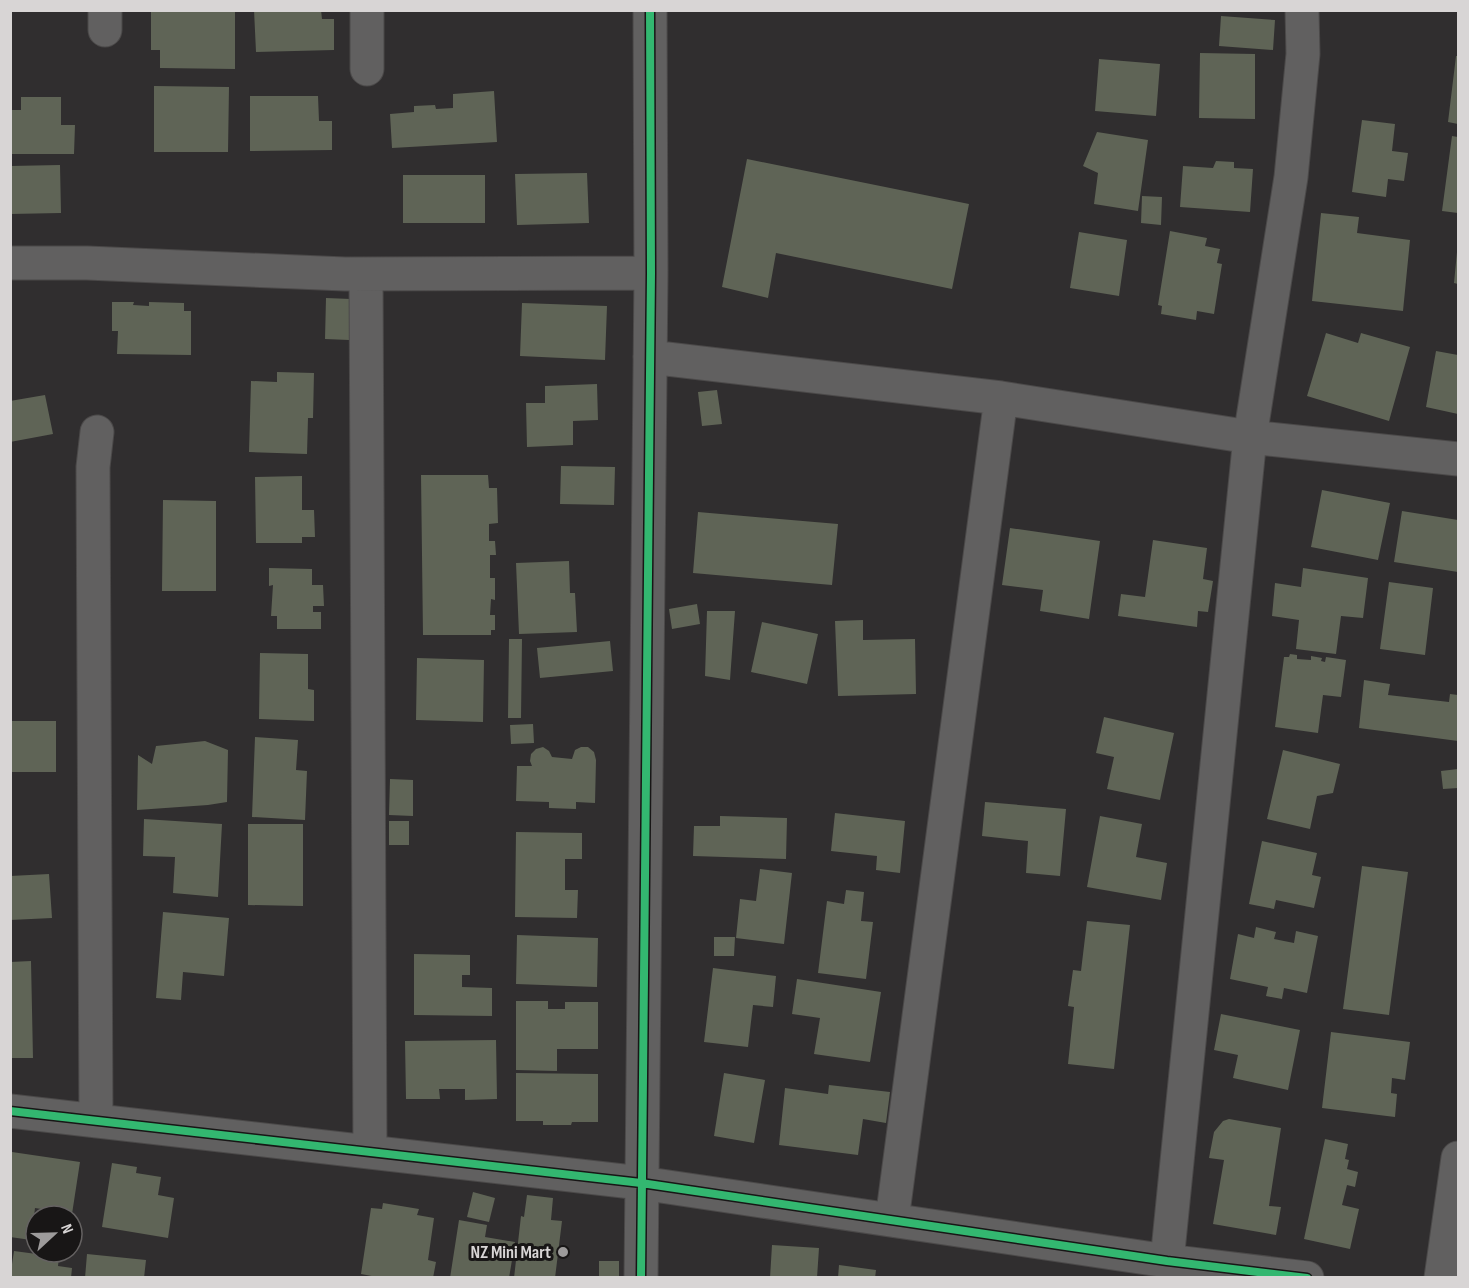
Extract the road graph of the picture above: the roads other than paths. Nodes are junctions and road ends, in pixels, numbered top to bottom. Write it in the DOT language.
graph roads {
  1 [pos="367,10"];
  2 [pos="650,10"];
  3 [pos="1302,10"];
  4 [pos="367,69"];
  5 [pos="10,263"];
  6 [pos="651,273"];
  7 [pos="366,274"];
  8 [pos="650,357"];
  9 [pos="1001,398"];
  10 [pos="97,432"];
  11 [pos="1251,436"];
  12 [pos="1458,459"];
  13 [pos="10,1111"];
  14 [pos="96,1121"];
  15 [pos="370,1152"];
  16 [pos="1458,1158"];
  17 [pos="641,1183"];
  18 [pos="892,1220"];
  19 [pos="1167,1261"];
  20 [pos="641,1278"];
  21 [pos="1307,1278"];
  22 [pos="1441,1278"];
  1 -- 4 [label="street"];
  2 -- 6 [label="street"];
  3 -- 11 [label="street"];
  5 -- 7 [label="street"];
  6 -- 7 [label="street"];
  6 -- 8 [label="street"];
  7 -- 15 [label="street"];
  8 -- 9 [label="street"];
  8 -- 17 [label="street"];
  9 -- 11 [label="street"];
  9 -- 18 [label="street"];
  10 -- 14 [label="street"];
  11 -- 12 [label="street"];
  11 -- 19 [label="street"];
  13 -- 14 [label="street"];
  14 -- 15 [label="street"];
  15 -- 17 [label="street"];
  16 -- 22 [label="street"];
  17 -- 18 [label="street"];
  17 -- 20 [label="street"];
  18 -- 19 [label="street"];
  19 -- 21 [label="street"];
}
